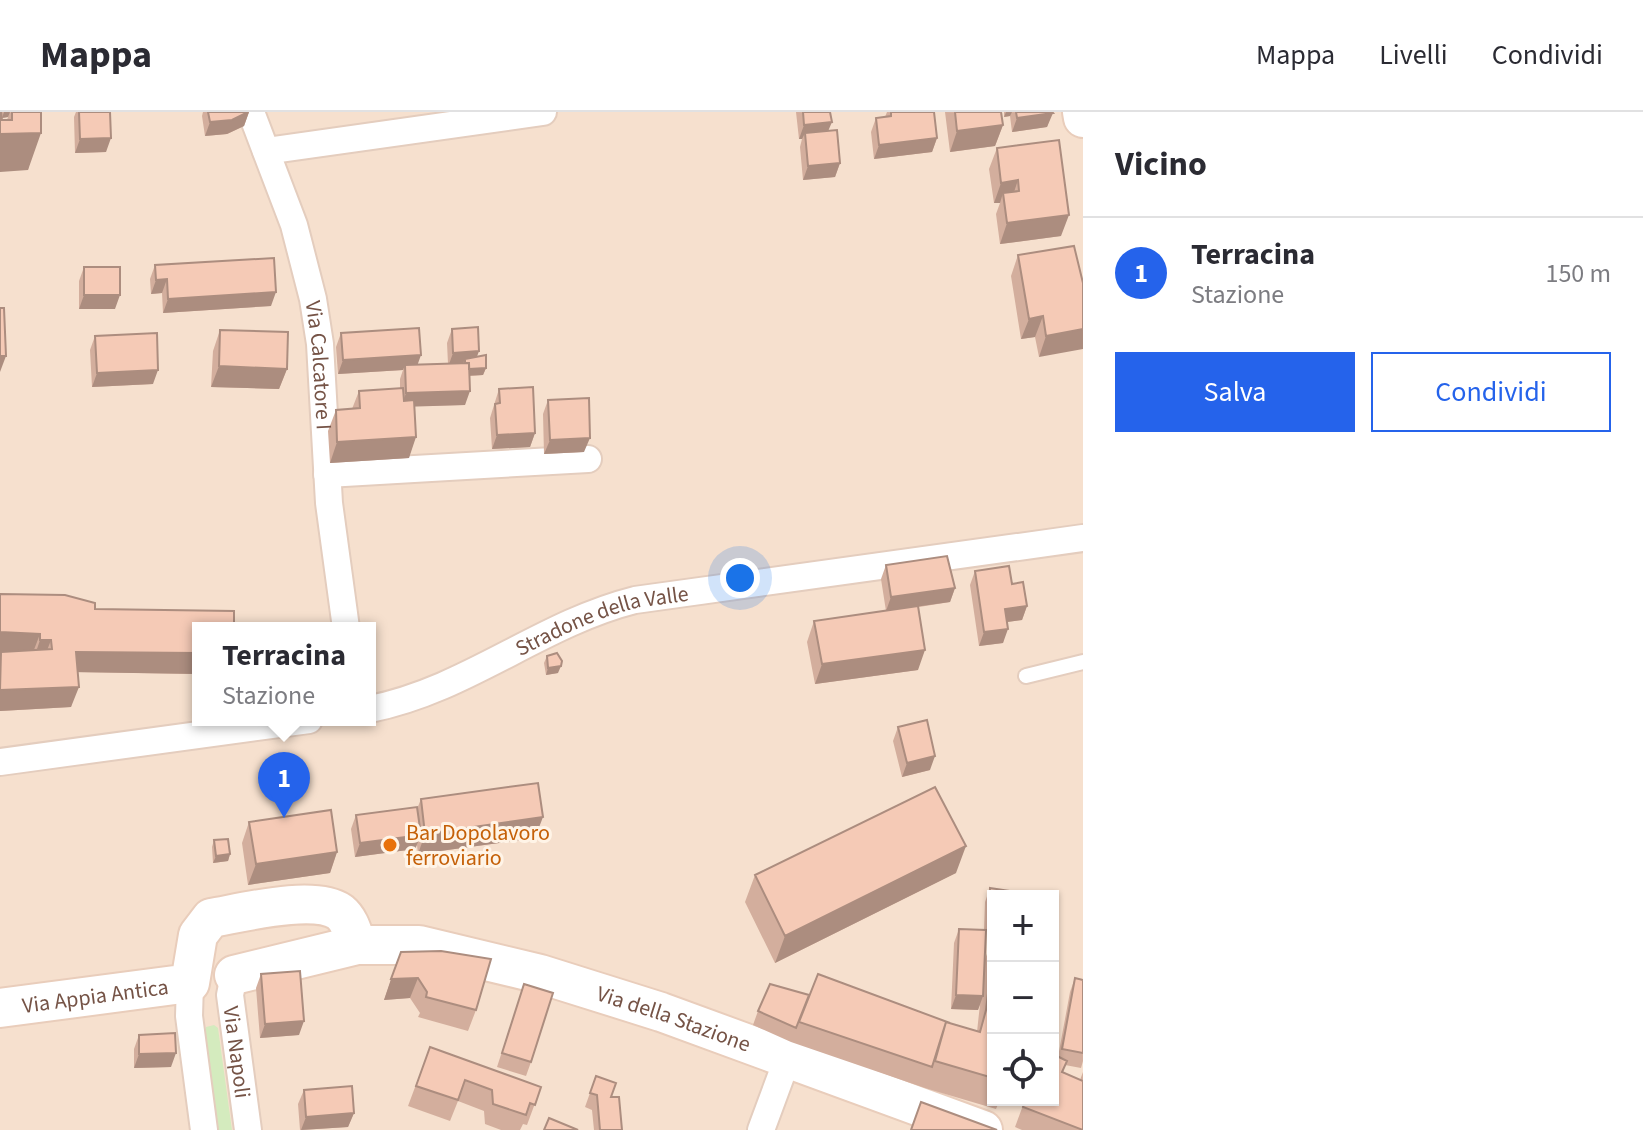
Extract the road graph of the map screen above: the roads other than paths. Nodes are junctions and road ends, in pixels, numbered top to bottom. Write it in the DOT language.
graph roads {
  1 [pos="251,112"];
  2 [pos="543,112"];
  3 [pos="266,151"];
  4 [pos="588,459"];
  5 [pos="327,474"];
  6 [pos="1083,538"];
  7 [pos="345,622"];
  8 [pos="1083,662"];
  9 [pos="1026,676"];
  10 [pos="376,707"];
  11 [pos="265,726"];
  12 [pos="0,762"];
  13 [pos="357,945"];
  14 [pos="234,975"];
  15 [pos="190,983"];
  16 [pos="0,1008"];
  17 [pos="788,1057"];
  18 [pos="204,1130"];
  19 [pos="248,1130"];
  20 [pos="761,1130"];
  21 [pos="983,1130"];
  1 -- 3 [label="street, Via Calcatore I"];
  2 -- 3 [label="street"];
  3 -- 5 [label="street, Via Calcatore I"];
  4 -- 5 [label="street"];
  5 -- 7 [label="street, Via Calcatore I"];
  6 -- 10 [label="street, Stradone della Valle"];
  8 -- 9 [label="lane"];
  11 -- 12 [label="street"];
  13 -- 14 [label="street, Via della Stazione"];
  13 -- 15 [label="street"];
  13 -- 17 [label="street, Via della Stazione"];
  14 -- 19 [label="street, Via Napoli"];
  15 -- 16 [label="street, Via Appia Antica"];
  15 -- 18 [label="street, Via Napoli"];
  17 -- 20 [label="street"];
  17 -- 21 [label="street, Via della Stazione"];
}
